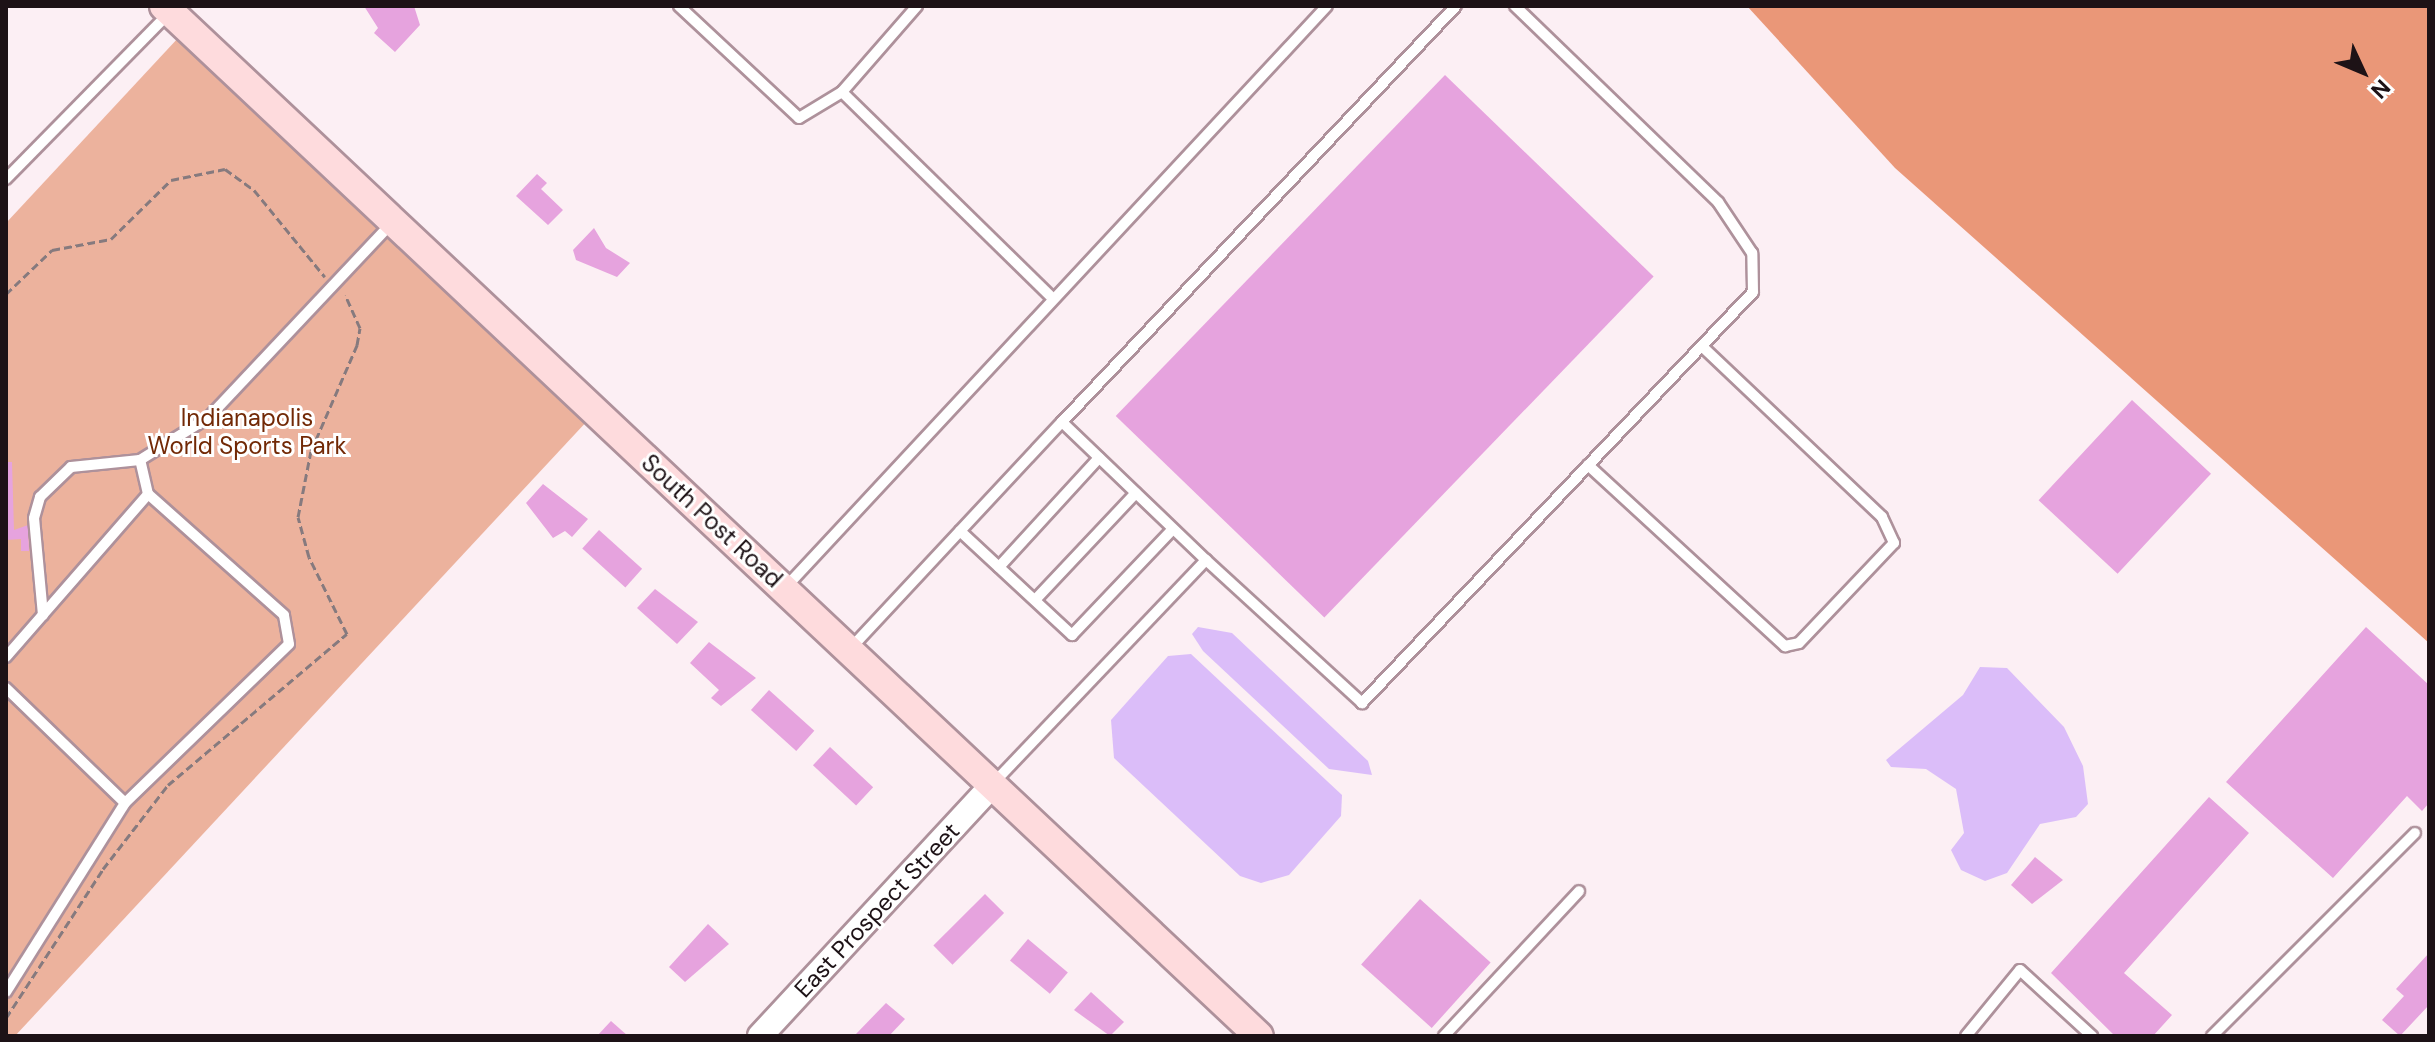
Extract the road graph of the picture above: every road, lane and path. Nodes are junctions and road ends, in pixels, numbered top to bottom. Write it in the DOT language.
graph roads {
  1 [pos="679,6"];
  2 [pos="917,6"];
  3 [pos="1327,6"];
  4 [pos="1456,6"];
  5 [pos="1515,6"];
  6 [pos="167,9"];
  7 [pos="842,92"];
  8 [pos="6,179"];
  9 [pos="394,222"];
  10 [pos="330,281"];
  11 [pos="6,294"];
  12 [pos="345,295"];
  13 [pos="1050,296"];
  14 [pos="1702,346"];
  15 [pos="1062,422"];
  16 [pos="1099,458"];
  17 [pos="140,460"];
  18 [pos="1588,465"];
  19 [pos="1136,493"];
  20 [pos="148,494"];
  21 [pos="1173,529"];
  22 [pos="960,531"];
  23 [pos="1206,560"];
  24 [pos="999,567"];
  25 [pos="784,589"];
  26 [pos="1035,600"];
  27 [pos="43,615"];
  28 [pos="849,650"];
  29 [pos="6,657"];
  30 [pos="6,688"];
  31 [pos="993,784"];
  32 [pos="125,803"];
  33 [pos="2415,833"];
  34 [pos="1579,891"];
  35 [pos="6,992"];
  36 [pos="6,1018"];
  37 [pos="760,1036"];
  38 [pos="1259,1036"];
  39 [pos="1444,1036"];
  40 [pos="1966,1036"];
  41 [pos="2092,1036"];
  42 [pos="2212,1036"];
  1 -- 7 [label="lane"];
  2 -- 7 [label="lane"];
  3 -- 13 [label="lane"];
  4 -- 15 [label="lane"];
  5 -- 14 [label="lane"];
  6 -- 8 [label="lane"];
  6 -- 9 [label="main road, South Post Road"];
  7 -- 13 [label="lane"];
  9 -- 17 [label="lane"];
  9 -- 25 [label="main road, South Post Road"];
  10 -- 11 [label="path"];
  12 -- 36 [label="path"];
  13 -- 25 [label="lane"];
  14 -- 18 [label="lane"];
  14 -- 18 [label="lane"];
  15 -- 16 [label="lane"];
  15 -- 22 [label="lane"];
  16 -- 19 [label="lane"];
  16 -- 24 [label="lane"];
  17 -- 20 [label="lane"];
  17 -- 27 [label="lane"];
  18 -- 23 [label="lane"];
  19 -- 21 [label="lane"];
  19 -- 26 [label="lane"];
  20 -- 27 [label="lane"];
  20 -- 32 [label="lane"];
  21 -- 23 [label="lane"];
  21 -- 26 [label="lane"];
  22 -- 24 [label="lane"];
  22 -- 28 [label="lane"];
  23 -- 31 [label="lane"];
  24 -- 26 [label="lane"];
  25 -- 28 [label="main road, South Post Road"];
  27 -- 29 [label="lane"];
  28 -- 31 [label="main road, South Post Road"];
  30 -- 32 [label="lane"];
  31 -- 37 [label="street, East Prospect Street"];
  31 -- 38 [label="main road, South Post Road"];
  32 -- 35 [label="lane"];
  33 -- 42 [label="lane"];
  34 -- 39 [label="lane"];
  40 -- 41 [label="lane"];
}
